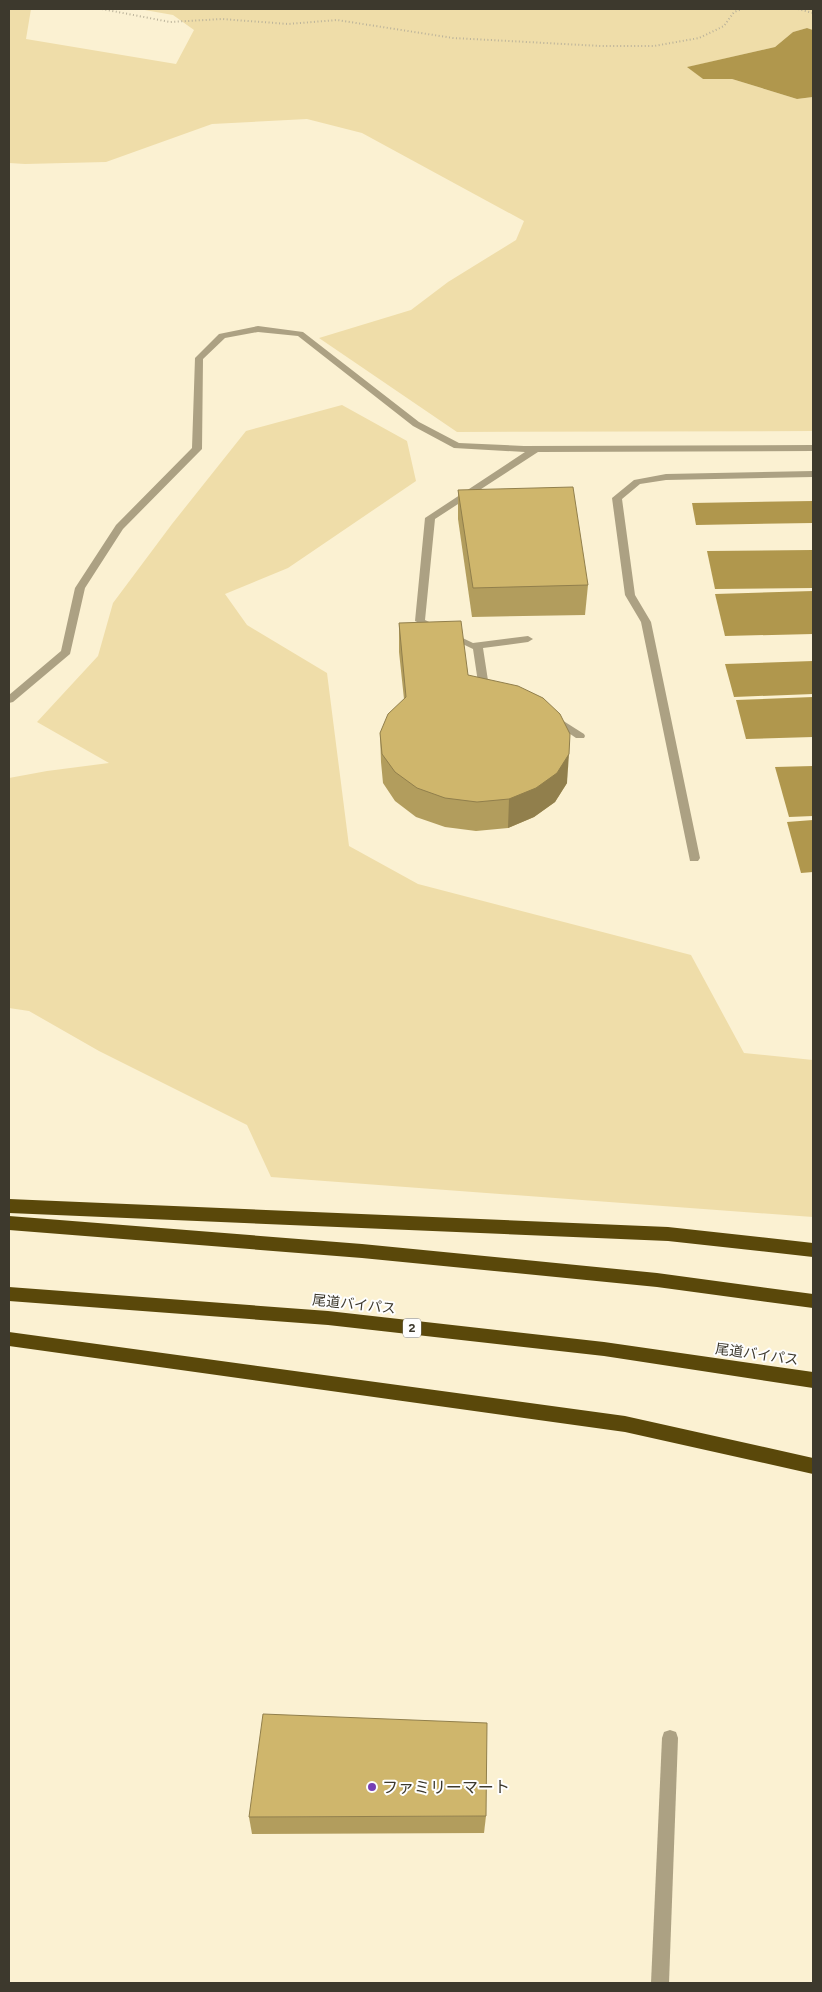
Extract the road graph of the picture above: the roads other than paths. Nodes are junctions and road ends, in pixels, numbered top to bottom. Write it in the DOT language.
graph roads {
  1 [pos="813,448"];
  2 [pos="536,449"];
  3 [pos="813,474"];
  4 [pos="528,639"];
  5 [pos="478,646"];
  6 [pos="500,695"];
  7 [pos="9,700"];
  8 [pos="542,710"];
  9 [pos="580,736"];
  10 [pos="694,858"];
  11 [pos="9,1206"];
  12 [pos="9,1223"];
  13 [pos="813,1250"];
  14 [pos="9,1294"];
  15 [pos="813,1302"];
  16 [pos="9,1338"];
  17 [pos="813,1380"];
  18 [pos="813,1466"];
  19 [pos="670,1738"];
  20 [pos="660,1983"];
  1 -- 2 [label="lane"];
  2 -- 5 [label="lane"];
  2 -- 7 [label="lane"];
  3 -- 10 [label="lane"];
  4 -- 5 [label="lane"];
  5 -- 6 [label="lane"];
  8 -- 9 [label="lane"];
  11 -- 13 [label="highway"];
  12 -- 15 [label="highway"];
  14 -- 17 [label="highway, 尾道バイパス / 2"];
  16 -- 18 [label="highway"];
  19 -- 20 [label="lane"];
}
